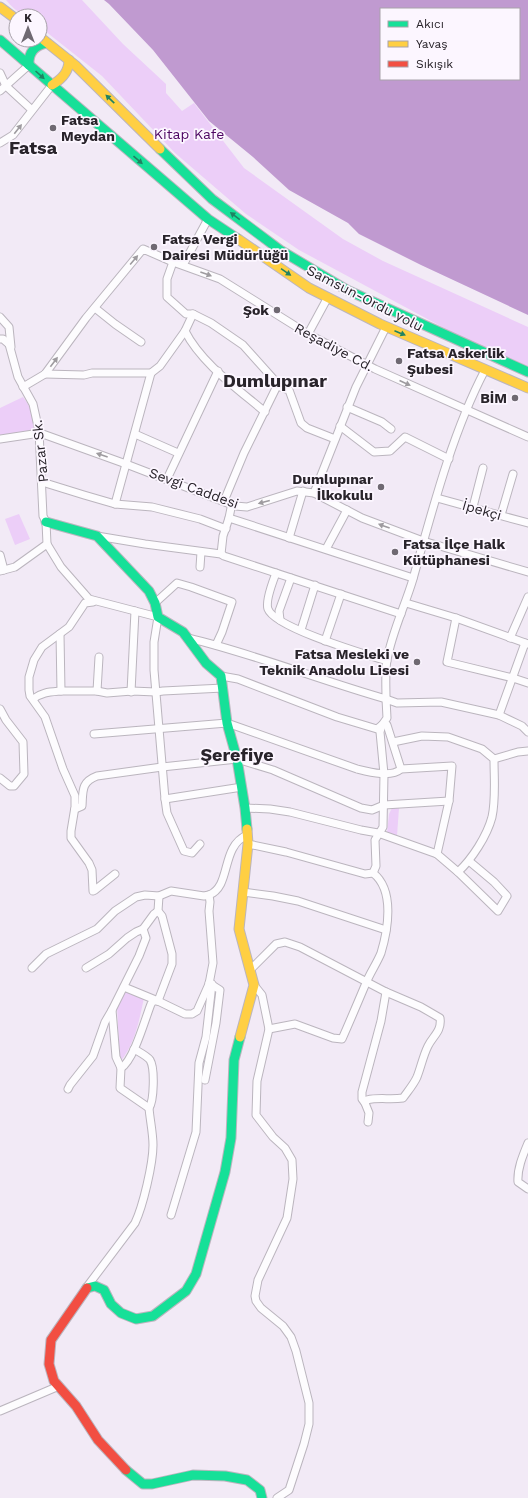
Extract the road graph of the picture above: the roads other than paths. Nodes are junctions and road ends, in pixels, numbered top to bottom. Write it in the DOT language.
graph roads {
  1 [pos="0,40"];
  2 [pos="48,43"];
  3 [pos="34,48"];
  4 [pos="69,60"];
  5 [pos="29,65"];
  6 [pos="0,73"];
  7 [pos="52,86"];
  8 [pos="3,88"];
  9 [pos="32,110"];
  10 [pos="0,143"];
  11 [pos="208,219"];
  12 [pos="173,262"];
  13 [pos="183,265"];
  14 [pos="328,297"];
  15 [pos="95,308"];
  16 [pos="193,314"];
  17 [pos="0,318"];
  18 [pos="386,327"];
  19 [pos="185,331"];
  20 [pos="308,334"];
  21 [pos="0,339"];
  22 [pos="141,342"];
  23 [pos="9,345"];
  24 [pos="366,365"];
  25 [pos="485,370"];
  26 [pos="218,371"];
  27 [pos="528,372"];
  28 [pos="151,373"];
  29 [pos="45,374"];
  30 [pos="24,386"];
  31 [pos="277,386"];
  32 [pos="528,388"];
  33 [pos="347,407"];
  34 [pos="467,410"];
  35 [pos="265,412"];
  36 [pos="340,426"];
  37 [pos="391,429"];
  38 [pos="40,433"];
  39 [pos="135,434"];
  40 [pos="528,437"];
  41 [pos="0,439"];
  42 [pos="336,439"];
  43 [pos="178,453"];
  44 [pos="449,459"];
  45 [pos="126,464"];
  46 [pos="483,468"];
  47 [pos="513,474"];
  48 [pos="167,479"];
  49 [pos="42,482"];
  50 [pos="303,491"];
  51 [pos="314,493"];
  52 [pos="437,498"];
  53 [pos="224,501"];
  54 [pos="232,503"];
  55 [pos="115,504"];
  56 [pos="473,507"];
  57 [pos="347,510"];
  58 [pos="501,515"];
  59 [pos="229,518"];
  60 [pos="46,522"];
  61 [pos="528,523"];
  62 [pos="226,529"];
  63 [pos="97,536"];
  64 [pos="289,538"];
  65 [pos="423,541"];
  66 [pos="47,544"];
  67 [pos="326,549"];
  68 [pos="201,552"];
  69 [pos="221,554"];
  70 [pos="0,556"];
  71 [pos="200,567"];
  72 [pos="2,570"];
  73 [pos="528,572"];
  74 [pos="276,573"];
  75 [pos="292,578"];
  76 [pos="413,578"];
  77 [pos="315,586"];
  78 [pos="341,594"];
  79 [pos="528,598"];
  80 [pos="96,602"];
  81 [pos="155,603"];
  82 [pos="406,603"];
  83 [pos="135,612"];
  84 [pos="401,614"];
  85 [pos="158,617"];
  86 [pos="456,618"];
  87 [pos="280,620"];
  88 [pos="301,630"];
  89 [pos="60,634"];
  90 [pos="188,638"];
  91 [pos="510,638"];
  92 [pos="325,641"];
  93 [pos="527,644"];
  94 [pos="216,645"];
  95 [pos="99,657"];
  96 [pos="387,660"];
  97 [pos="221,676"];
  98 [pos="513,678"];
  99 [pos="528,684"];
  100 [pos="223,688"];
  101 [pos="61,691"];
  102 [pos="97,691"];
  103 [pos="131,692"];
  104 [pos="156,692"];
  105 [pos="33,699"];
  106 [pos="386,699"];
  107 [pos="0,709"];
  108 [pos="499,715"];
  109 [pos="227,723"];
  110 [pos="382,725"];
  111 [pos="160,728"];
  112 [pos="528,732"];
  113 [pos="94,734"];
  114 [pos="393,742"];
  115 [pos="528,751"];
  116 [pos="237,759"];
  117 [pos="494,759"];
  118 [pos="162,767"];
  119 [pos="401,770"];
  120 [pos="384,774"];
  121 [pos="0,778"];
  122 [pos="242,787"];
  123 [pos="165,799"];
  124 [pos="449,801"];
  125 [pos="384,805"];
  126 [pos="245,808"];
  127 [pos="75,809"];
  128 [pos="378,833"];
  129 [pos="247,840"];
  130 [pos="200,844"];
  131 [pos="437,854"];
  132 [pos="469,862"];
  133 [pos="458,872"];
  134 [pos="373,873"];
  135 [pos="115,874"];
  136 [pos="243,892"];
  137 [pos="209,895"];
  138 [pos="159,896"];
  139 [pos="158,911"];
  140 [pos="143,929"];
  141 [pos="386,930"];
  142 [pos="32,968"];
  143 [pos="86,968"];
  144 [pos="250,970"];
  145 [pos="366,982"];
  146 [pos="211,984"];
  147 [pos="254,985"];
  148 [pos="124,987"];
  149 [pos="386,992"];
  150 [pos="158,1001"];
  151 [pos="112,1010"];
  152 [pos="269,1029"];
  153 [pos="134,1049"];
  154 [pos="121,1068"];
  155 [pos="205,1080"];
  156 [pos="68,1089"];
  157 [pos="365,1103"];
  158 [pos="148,1108"];
  159 [pos="368,1122"];
  160 [pos="528,1142"];
  161 [pos="528,1189"];
  162 [pos="171,1215"];
  163 [pos="86,1288"];
  164 [pos="59,1386"];
  165 [pos="0,1411"];
  166 [pos="262,1498"];
  167 [pos="277,1498"];
  1 -- 5 [label="main road, Samsun-Ordu yolu"];
  2 -- 4 [label="main road, Samsun-Ordu yolu"];
  3 -- 5 [label="main road"];
  4 -- 7 [label="main road"];
  27 -- 4 [label="main road, Samsun-Ordu yolu, one-way"];
  5 -- 7 [label="main road, Samsun-Ordu yolu, one-way"];
  5 -- 8 [label="street"];
  6 -- 8 [label="street"];
  7 -- 9 [label="street"];
  7 -- 11 [label="main road, Samsun-Ordu yolu, one-way"];
  8 -- 9 [label="street"];
  10 -- 9 [label="street, one-way"];
  11 -- 13 [label="street"];
  11 -- 14 [label="main road, Samsun-Ordu yolu, one-way"];
  12 -- 13 [label="street, Reşadiye Cd."];
  15 -- 12 [label="street, Reşadiye Cd., one-way"];
  12 -- 16 [label="street"];
  13 -- 20 [label="street, Reşadiye Cd., one-way"];
  14 -- 18 [label="main road, Samsun-Ordu yolu"];
  14 -- 20 [label="street"];
  15 -- 22 [label="street"];
  29 -- 15 [label="street, one-way"];
  16 -- 19 [label="street"];
  16 -- 31 [label="street"];
  17 -- 23 [label="street, Pazar Sk."];
  18 -- 24 [label="street"];
  18 -- 25 [label="main road, Samsun-Ordu yolu, one-way"];
  19 -- 26 [label="street"];
  19 -- 28 [label="street"];
  20 -- 24 [label="street, Reşadiye Cd."];
  21 -- 23 [label="street"];
  23 -- 30 [label="street, Pazar Sk."];
  24 -- 33 [label="street"];
  24 -- 34 [label="street, Reşadiye Cd., one-way"];
  25 -- 32 [label="main road, Samsun-Ordu yolu"];
  25 -- 34 [label="street"];
  26 -- 35 [label="street"];
  26 -- 43 [label="street"];
  28 -- 29 [label="street"];
  28 -- 39 [label="street"];
  29 -- 30 [label="street"];
  30 -- 38 [label="street, Pazar Sk."];
  31 -- 35 [label="street"];
  31 -- 42 [label="street"];
  33 -- 36 [label="street"];
  33 -- 37 [label="street"];
  34 -- 40 [label="street, Reşadiye Cd."];
  34 -- 44 [label="street"];
  35 -- 53 [label="street"];
  36 -- 42 [label="street"];
  36 -- 44 [label="street"];
  38 -- 41 [label="street"];
  45 -- 38 [label="street, Sevgi Caddesi, one-way"];
  38 -- 49 [label="street, Pazar Sk."];
  39 -- 43 [label="street"];
  39 -- 45 [label="street"];
  42 -- 51 [label="street"];
  43 -- 48 [label="street"];
  44 -- 52 [label="street"];
  45 -- 48 [label="street, Sevgi Caddesi"];
  45 -- 55 [label="street"];
  46 -- 56 [label="street"];
  47 -- 58 [label="street"];
  48 -- 53 [label="street, Sevgi Caddesi"];
  49 -- 55 [label="street"];
  49 -- 60 [label="street, Pazar Sk."];
  50 -- 51 [label="street, Sevgi Caddesi"];
  50 -- 54 [label="street, Sevgi Caddesi, one-way"];
  50 -- 64 [label="street"];
  51 -- 57 [label="street, Sevgi Caddesi"];
  52 -- 56 [label="street, İpekçi"];
  52 -- 65 [label="street"];
  53 -- 54 [label="street, Sevgi Caddesi"];
  54 -- 59 [label="street"];
  55 -- 62 [label="street"];
  56 -- 58 [label="street, İpekçi"];
  65 -- 57 [label="street, Sevgi Caddesi, one-way"];
  57 -- 67 [label="street"];
  58 -- 61 [label="street, İpekçi"];
  59 -- 62 [label="street"];
  59 -- 64 [label="street"];
  60 -- 63 [label="main road"];
  60 -- 66 [label="street, Pazar Sk."];
  62 -- 69 [label="street"];
  63 -- 68 [label="street"];
  63 -- 81 [label="main road"];
  64 -- 67 [label="street"];
  65 -- 73 [label="street, Sevgi Caddesi"];
  65 -- 76 [label="street"];
  66 -- 72 [label="street"];
  66 -- 80 [label="street"];
  67 -- 76 [label="street"];
  68 -- 69 [label="street"];
  68 -- 71 [label="street"];
  69 -- 74 [label="street"];
  70 -- 72 [label="street"];
  74 -- 75 [label="street"];
  74 -- 87 [label="street"];
  75 -- 77 [label="street"];
  75 -- 87 [label="street"];
  76 -- 82 [label="street"];
  77 -- 78 [label="street"];
  77 -- 88 [label="street"];
  78 -- 84 [label="street"];
  78 -- 92 [label="street"];
  79 -- 91 [label="street"];
  80 -- 83 [label="street"];
  80 -- 89 [label="street"];
  81 -- 85 [label="main road"];
  81 -- 94 [label="street"];
  82 -- 84 [label="street"];
  82 -- 86 [label="street"];
  83 -- 85 [label="street"];
  83 -- 103 [label="street"];
  84 -- 96 [label="street"];
  85 -- 90 [label="main road"];
  85 -- 104 [label="street"];
  86 -- 91 [label="street"];
  86 -- 98 [label="street"];
  87 -- 88 [label="street"];
  88 -- 92 [label="street"];
  89 -- 101 [label="street"];
  89 -- 105 [label="street"];
  90 -- 94 [label="street"];
  90 -- 97 [label="main road"];
  91 -- 93 [label="street"];
  92 -- 96 [label="street"];
  93 -- 98 [label="street"];
  94 -- 106 [label="street"];
  95 -- 102 [label="street"];
  96 -- 106 [label="street"];
  97 -- 100 [label="main road"];
  97 -- 110 [label="street"];
  98 -- 99 [label="street"];
  98 -- 108 [label="street"];
  100 -- 104 [label="street"];
  100 -- 109 [label="main road"];
  101 -- 102 [label="street"];
  101 -- 105 [label="street"];
  102 -- 103 [label="street"];
  103 -- 104 [label="street"];
  104 -- 111 [label="street"];
  105 -- 127 [label="street"];
  106 -- 108 [label="street"];
  106 -- 110 [label="street"];
  107 -- 121 [label="street"];
  108 -- 112 [label="street"];
  109 -- 111 [label="street"];
  109 -- 116 [label="main road"];
  109 -- 120 [label="street"];
  110 -- 114 [label="street"];
  110 -- 120 [label="street"];
  111 -- 113 [label="street"];
  111 -- 118 [label="street"];
  114 -- 117 [label="street"];
  114 -- 119 [label="street"];
  115 -- 117 [label="street"];
  116 -- 118 [label="street"];
  116 -- 122 [label="main road"];
  116 -- 125 [label="street"];
  117 -- 132 [label="street"];
  118 -- 123 [label="street"];
  118 -- 127 [label="street"];
  119 -- 120 [label="street"];
  119 -- 124 [label="street"];
  120 -- 125 [label="street"];
  122 -- 123 [label="street"];
  122 -- 126 [label="main road"];
  123 -- 130 [label="street"];
  124 -- 125 [label="street"];
  124 -- 131 [label="street"];
  125 -- 128 [label="street"];
  126 -- 128 [label="street"];
  126 -- 129 [label="main road"];
  127 -- 135 [label="street"];
  128 -- 131 [label="street"];
  128 -- 134 [label="street"];
  129 -- 134 [label="street"];
  129 -- 136 [label="main road"];
  129 -- 137 [label="street"];
  131 -- 133 [label="street"];
  132 -- 133 [label="street"];
  132 -- 133 [label="street"];
  134 -- 141 [label="street"];
  136 -- 141 [label="street"];
  136 -- 144 [label="main road"];
  137 -- 138 [label="street"];
  137 -- 146 [label="street"];
  138 -- 139 [label="street"];
  138 -- 142 [label="street"];
  139 -- 140 [label="street"];
  139 -- 150 [label="street"];
  140 -- 143 [label="street"];
  140 -- 148 [label="street"];
  141 -- 145 [label="street"];
  144 -- 145 [label="street"];
  144 -- 147 [label="main road"];
  145 -- 149 [label="street"];
  145 -- 152 [label="street"];
  146 -- 150 [label="street"];
  146 -- 155 [label="street"];
  146 -- 162 [label="street"];
  147 -- 152 [label="street"];
  147 -- 163 [label="main road"];
  148 -- 150 [label="street"];
  148 -- 151 [label="street"];
  149 -- 157 [label="street"];
  149 -- 157 [label="street"];
  150 -- 153 [label="street"];
  151 -- 154 [label="street"];
  151 -- 156 [label="street"];
  152 -- 167 [label="street"];
  153 -- 154 [label="street"];
  153 -- 158 [label="street"];
  154 -- 158 [label="street"];
  157 -- 159 [label="street"];
  158 -- 163 [label="street"];
  160 -- 161 [label="street"];
  163 -- 164 [label="main road"];
  164 -- 165 [label="street"];
  164 -- 166 [label="main road"];
}
